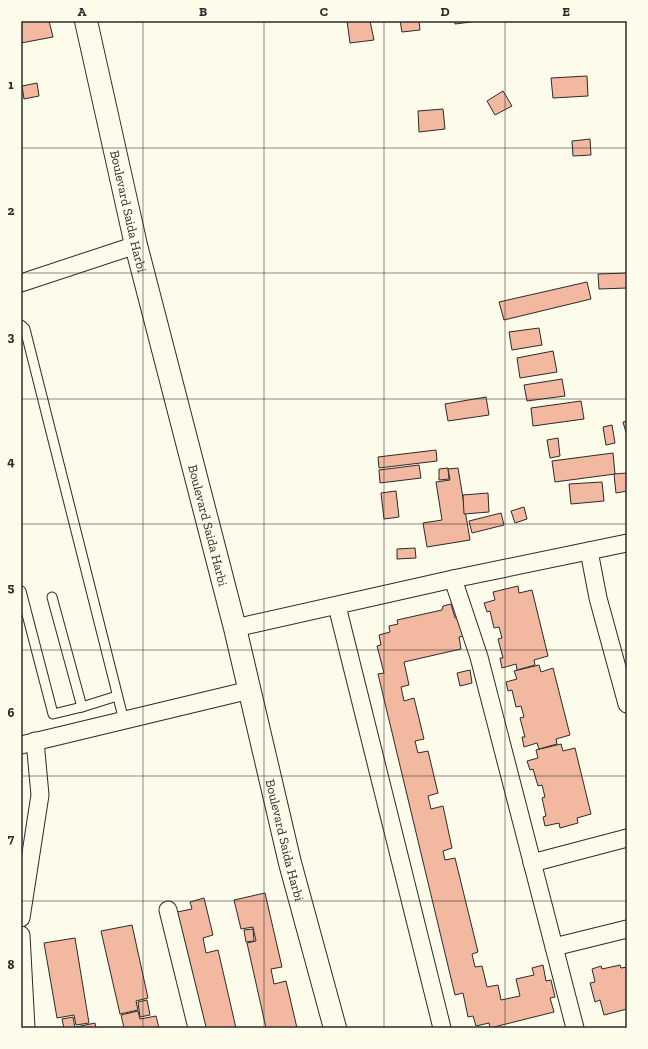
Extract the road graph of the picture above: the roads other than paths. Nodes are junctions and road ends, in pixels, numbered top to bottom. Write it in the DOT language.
graph roads {
  1 [pos="86,21"];
  2 [pos="136,245"];
  3 [pos="21,283"];
  4 [pos="21,325"];
  5 [pos="627,543"];
  6 [pos="589,551"];
  7 [pos="453,579"];
  8 [pos="21,591"];
  9 [pos="52,596"];
  10 [pos="337,606"];
  11 [pos="235,628"];
  12 [pos="250,690"];
  13 [pos="117,696"];
  14 [pos="627,704"];
  15 [pos="82,707"];
  16 [pos="124,720"];
  17 [pos="28,743"];
  18 [pos="627,838"];
  19 [pos="532,863"];
  20 [pos="168,910"];
  21 [pos="21,918"];
  22 [pos="627,929"];
  23 [pos="21,935"];
  24 [pos="554,947"];
  25 [pos="26,1028"];
  26 [pos="197,1028"];
  27 [pos="335,1028"];
  28 [pos="442,1028"];
  29 [pos="575,1028"];
  1 -- 2 [label="street, Boulevard Saida Harbi"];
  2 -- 3 [label="street"];
  2 -- 11 [label="street, Boulevard Saida Harbi"];
  4 -- 13 [label="lane"];
  5 -- 6 [label="street"];
  6 -- 7 [label="street"];
  6 -- 14 [label="street"];
  7 -- 10 [label="street"];
  7 -- 19 [label="street"];
  8 -- 15 [label="lane"];
  9 -- 15 [label="lane"];
  10 -- 11 [label="street"];
  10 -- 28 [label="street"];
  11 -- 12 [label="street, Boulevard Saida Harbi"];
  12 -- 16 [label="street"];
  12 -- 27 [label="street, Boulevard Saida Harbi"];
  13 -- 15 [label="lane"];
  13 -- 16 [label="lane"];
  16 -- 17 [label="street"];
  17 -- 21 [label="street"];
  18 -- 19 [label="street"];
  19 -- 24 [label="street"];
  20 -- 26 [label="street"];
  22 -- 24 [label="street"];
  23 -- 25 [label="street"];
  24 -- 29 [label="street"];
}
